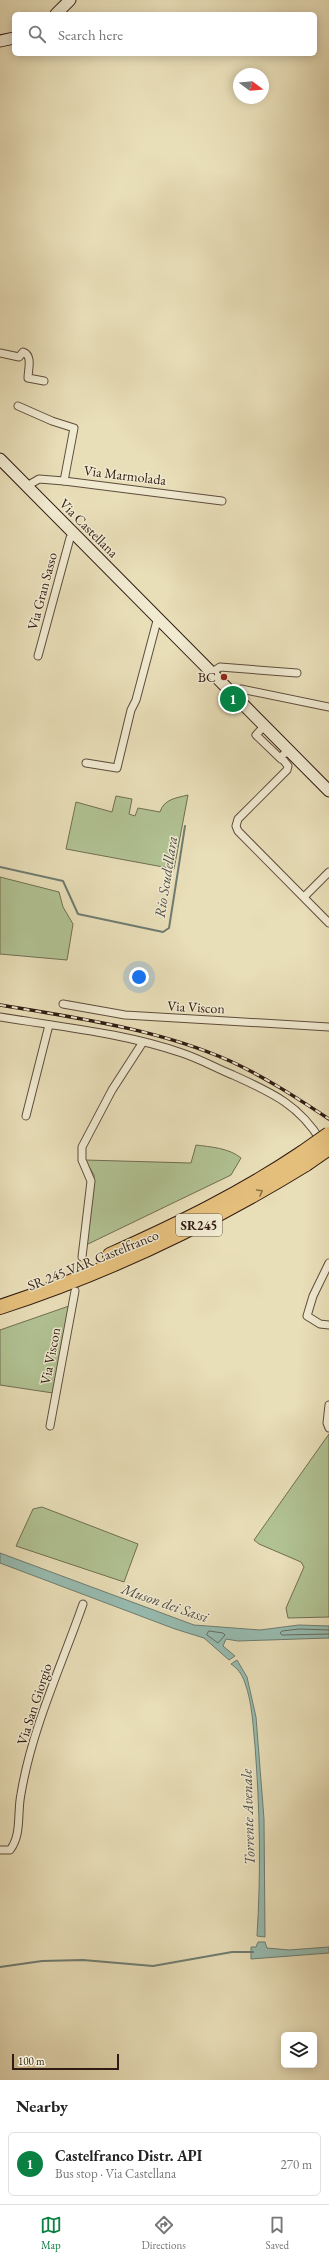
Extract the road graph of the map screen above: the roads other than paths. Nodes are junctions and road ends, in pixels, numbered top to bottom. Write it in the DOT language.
graph roads {
  1 [pos="70,0"];
  2 [pos="58,12"];
  3 [pos="12,38"];
  4 [pos="0,41"];
  5 [pos="0,354"];
  6 [pos="44,381"];
  7 [pos="18,406"];
  8 [pos="1,460"];
  9 [pos="64,481"];
  10 [pos="27,486"];
  11 [pos="222,501"];
  12 [pos="74,533"];
  13 [pos="158,618"];
  14 [pos="38,656"];
  15 [pos="212,673"];
  16 [pos="297,673"];
  17 [pos="233,695"];
  18 [pos="329,707"];
  19 [pos="285,754"];
  20 [pos="86,762"];
  21 [pos="329,791"];
  22 [pos="329,872"];
  23 [pos="304,897"];
  24 [pos="329,923"];
  25 [pos="62,1004"];
  26 [pos="0,1018"];
  27 [pos="49,1025"];
  28 [pos="329,1027"];
  29 [pos="143,1042"];
  30 [pos="26,1116"];
  31 [pos="329,1134"];
  32 [pos="329,1148"];
  33 [pos="329,1156"];
  34 [pos="304,1158"];
  35 [pos="82,1257"];
  36 [pos="329,1263"];
  37 [pos="75,1291"];
  38 [pos="0,1297"];
  39 [pos="0,1307"];
  40 [pos="329,1326"];
  41 [pos="329,1406"];
  42 [pos="50,1426"];
  43 [pos="329,1428"];
  44 [pos="83,1604"];
  45 [pos="0,1850"];
  1 -- 2 [label="street"];
  3 -- 4 [label="street"];
  5 -- 6 [label="street"];
  7 -- 9 [label="street"];
  8 -- 10 [label="street, Via Castellana"];
  9 -- 10 [label="street, Via Marmolada"];
  9 -- 11 [label="street, Via Marmolada"];
  10 -- 12 [label="street, Via Castellana"];
  12 -- 13 [label="street, Via Castellana"];
  12 -- 14 [label="street, Via Gran Sasso"];
  13 -- 15 [label="street, Via Castellana"];
  13 -- 20 [label="street"];
  15 -- 16 [label="street"];
  15 -- 17 [label="street, Via Castellana"];
  17 -- 18 [label="street"];
  17 -- 19 [label="street, Via Castellana"];
  19 -- 21 [label="street, Via Castellana"];
  19 -- 23 [label="street"];
  22 -- 23 [label="street"];
  23 -- 24 [label="street"];
  25 -- 28 [label="street, Via Viscon"];
  26 -- 27 [label="street"];
  27 -- 29 [label="street"];
  27 -- 30 [label="street"];
  29 -- 33 [label="street"];
  29 -- 35 [label="street"];
  31 -- 34 [label="highway, SR 245 VAR Castelfranco / SR245, bridge"];
  32 -- 34 [label="highway, SR 245 VAR Castelfranco / SR245, bridge"];
  34 -- 38 [label="highway, SR 245 VAR Castelfranco / SR245"];
  39 -- 34 [label="highway, SR 245 VAR Castelfranco / SR245, one-way"];
  36 -- 40 [label="street"];
  37 -- 42 [label="street, Via Viscon"];
  41 -- 43 [label="street"];
  44 -- 45 [label="street, Via San Giorgio"];
}
